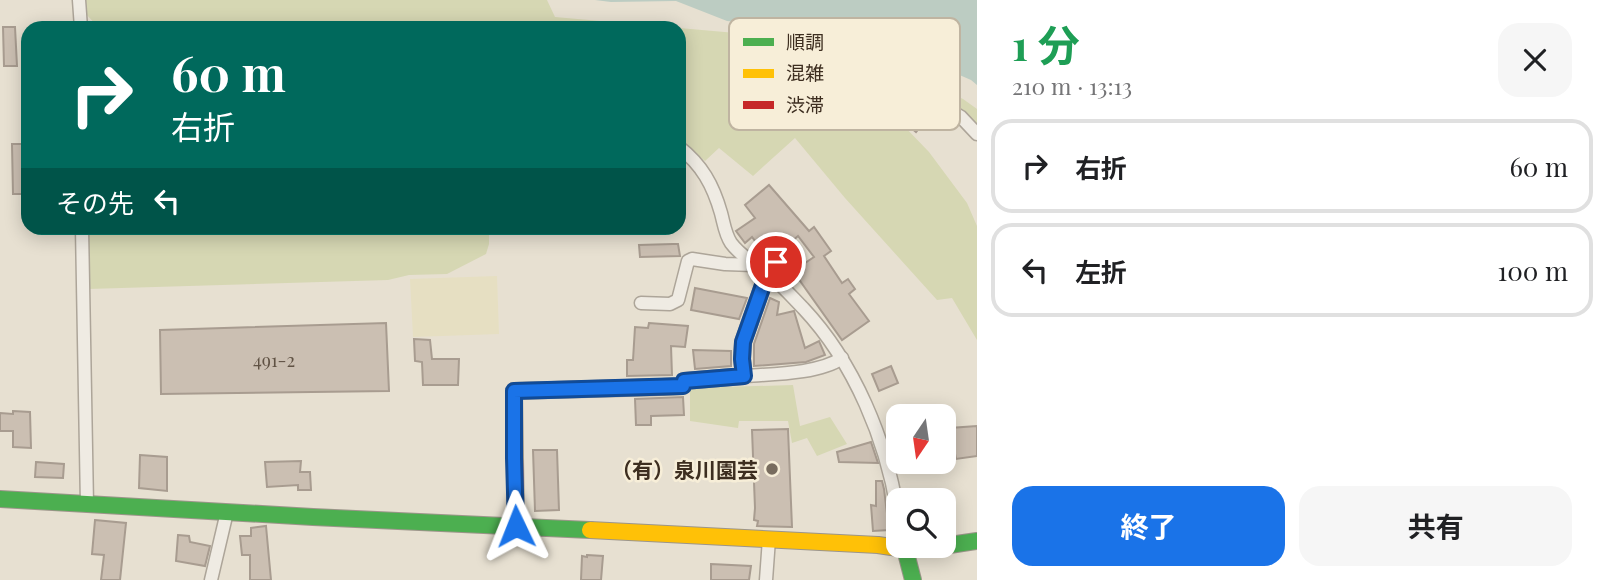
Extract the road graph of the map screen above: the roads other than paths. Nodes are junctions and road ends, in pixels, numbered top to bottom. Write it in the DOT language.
graph roads {
  1 [pos="79,0"];
  2 [pos="80,21"];
  3 [pos="960,116"];
  4 [pos="977,134"];
  5 [pos="686,154"];
  6 [pos="82,235"];
  7 [pos="766,267"];
  8 [pos="641,303"];
  9 [pos="842,358"];
  10 [pos="744,376"];
  11 [pos="893,488"];
  12 [pos="0,499"];
  13 [pos="87,505"];
  14 [pos="227,512"];
  15 [pos="516,526"];
  16 [pos="769,539"];
  17 [pos="977,541"];
  18 [pos="956,544"];
  19 [pos="886,546"];
  20 [pos="907,558"];
  21 [pos="211,580"];
  22 [pos="766,580"];
  23 [pos="913,580"];
  1 -- 2 [label="street"];
  3 -- 4 [label="street"];
  5 -- 7 [label="street"];
  6 -- 13 [label="street"];
  7 -- 8 [label="street"];
  7 -- 9 [label="street"];
  7 -- 10 [label="street"];
  9 -- 10 [label="street"];
  9 -- 11 [label="street"];
  10 -- 15 [label="street"];
  12 -- 13 [label="street"];
  13 -- 14 [label="street"];
  14 -- 15 [label="street"];
  14 -- 21 [label="street"];
  15 -- 16 [label="street"];
  16 -- 19 [label="street"];
  16 -- 22 [label="street"];
  17 -- 18 [label="street"];
  20 -- 23 [label="street"];
}
